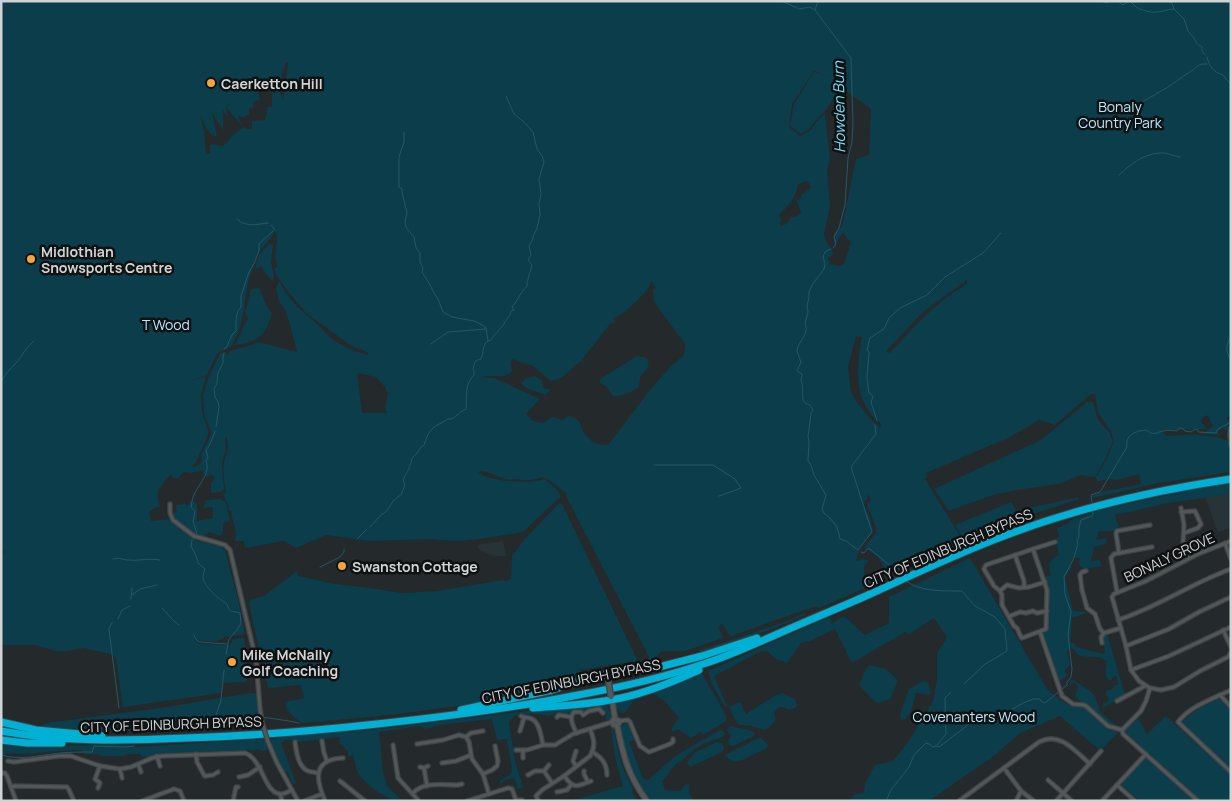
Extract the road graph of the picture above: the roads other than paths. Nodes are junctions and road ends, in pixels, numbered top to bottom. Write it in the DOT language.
graph roads {
  1 [pos="1231,428"];
  2 [pos="1231,445"];
  3 [pos="1231,475"];
  4 [pos="1231,479"];
  5 [pos="1097,503"];
  6 [pos="170,504"];
  7 [pos="1087,506"];
  8 [pos="1150,525"];
  9 [pos="1184,533"];
  10 [pos="1055,542"];
  11 [pos="1231,542"];
  12 [pos="1225,543"];
  13 [pos="1152,547"];
  14 [pos="1033,549"];
  15 [pos="1119,553"];
  16 [pos="1014,555"];
  17 [pos="1189,558"];
  18 [pos="1231,559"];
  19 [pos="1231,569"];
  20 [pos="1086,571"];
  21 [pos="1045,582"];
  22 [pos="1024,587"];
  23 [pos="1000,591"];
  24 [pos="1117,592"];
  25 [pos="1231,598"];
  26 [pos="1047,611"];
  27 [pos="1010,616"];
  28 [pos="1118,620"];
  29 [pos="1231,627"];
  30 [pos="1121,628"];
  31 [pos="1223,630"];
  32 [pos="1040,632"];
  33 [pos="1104,633"];
  34 [pos="757,638"];
  35 [pos="1102,643"];
  36 [pos="751,645"];
  37 [pos="1126,646"];
  38 [pos="1231,647"];
  39 [pos="1231,652"];
  40 [pos="659,667"];
  41 [pos="1131,670"];
  42 [pos="607,675"];
  43 [pos="1145,686"];
  44 [pos="1150,688"];
  45 [pos="1231,690"];
  46 [pos="1220,695"];
  47 [pos="612,699"];
  48 [pos="1119,700"];
  49 [pos="1231,707"];
  50 [pos="460,712"];
  51 [pos="603,713"];
  52 [pos="557,717"];
  53 [pos="571,717"];
  54 [pos="1,722"];
  55 [pos="616,722"];
  56 [pos="1,727"];
  57 [pos="590,729"];
  58 [pos="480,730"];
  59 [pos="1122,730"];
  60 [pos="1,731"];
  61 [pos="520,731"];
  62 [pos="576,733"];
  63 [pos="111,736"];
  64 [pos="466,737"];
  65 [pos="673,739"];
  66 [pos="1,740"];
  67 [pos="142,740"];
  68 [pos="419,742"];
  69 [pos="324,743"];
  70 [pos="296,744"];
  71 [pos="542,745"];
  72 [pos="395,747"];
  73 [pos="495,749"];
  74 [pos="516,750"];
  75 [pos="523,750"];
  76 [pos="592,752"];
  77 [pos="1101,752"];
  78 [pos="196,754"];
  79 [pos="576,754"];
  80 [pos="1146,754"];
  81 [pos="471,755"];
  82 [pos="157,756"];
  83 [pos="343,758"];
  84 [pos="523,758"];
  85 [pos="8,761"];
  86 [pos="327,761"];
  87 [pos="138,764"];
  88 [pos="445,764"];
  89 [pos="1090,764"];
  90 [pos="549,765"];
  91 [pos="100,766"];
  92 [pos="160,766"];
  93 [pos="576,766"];
  94 [pos="260,767"];
  95 [pos="424,767"];
  96 [pos="1004,768"];
  97 [pos="120,769"];
  98 [pos="544,771"];
  99 [pos="584,771"];
  100 [pos="141,772"];
  101 [pos="218,772"];
  102 [pos="1231,772"];
  103 [pos="1,773"];
  104 [pos="318,773"];
  105 [pos="483,774"];
  106 [pos="528,775"];
  107 [pos="607,775"];
  108 [pos="564,776"];
  109 [pos="239,777"];
  110 [pos="122,778"];
  111 [pos="1048,780"];
  112 [pos="344,782"];
  113 [pos="552,783"];
  114 [pos="571,785"];
  115 [pos="1117,785"];
  116 [pos="427,786"];
  117 [pos="460,786"];
  118 [pos="11,787"];
  119 [pos="238,787"];
  120 [pos="98,788"];
  121 [pos="292,790"];
  122 [pos="1022,791"];
  123 [pos="557,792"];
  124 [pos="413,793"];
  125 [pos="1063,793"];
  126 [pos="280,794"];
  127 [pos="322,794"];
  128 [pos="489,794"];
  129 [pos="154,796"];
  130 [pos="515,800"];
  131 [pos="522,800"];
  132 [pos="538,800"];
  133 [pos="16,801"];
  134 [pos="74,801"];
  135 [pos="142,801"];
  136 [pos="156,801"];
  137 [pos="184,801"];
  138 [pos="233,801"];
  139 [pos="282,801"];
  140 [pos="298,801"];
  141 [pos="304,801"];
  142 [pos="325,801"];
  143 [pos="365,801"];
  144 [pos="419,801"];
  145 [pos="467,801"];
  146 [pos="647,801"];
  147 [pos="959,801"];
  148 [pos="1016,801"];
  149 [pos="1034,801"];
  150 [pos="1056,801"];
  151 [pos="1072,801"];
  152 [pos="1102,801"];
  153 [pos="1134,801"];
  154 [pos="1198,801"];
  1 -- 2 [label="street"];
  3 -- 5 [label="highway, CITY OF EDINBURGH BYPASS"];
  4 -- 5 [label="highway, CITY OF EDINBURGH BYPASS"];
  5 -- 7 [label="highway, CITY OF EDINBURGH BYPASS"];
  6 -- 121 [label="street, bridge"];
  7 -- 34 [label="highway, CITY OF EDINBURGH BYPASS"];
  7 -- 36 [label="highway, CITY OF EDINBURGH BYPASS"];
  8 -- 15 [label="street"];
  9 -- 9 [label="street"];
  9 -- 17 [label="street"];
  10 -- 14 [label="street"];
  11 -- 12 [label="street, BONALY GROVE"];
  12 -- 17 [label="street, BONALY GROVE"];
  12 -- 18 [label="street"];
  13 -- 15 [label="street"];
  14 -- 16 [label="street"];
  14 -- 21 [label="street"];
  15 -- 24 [label="street"];
  16 -- 22 [label="street"];
  16 -- 23 [label="street"];
  17 -- 24 [label="street, BONALY GROVE"];
  19 -- 28 [label="street"];
  20 -- 33 [label="street"];
  21 -- 22 [label="street"];
  21 -- 26 [label="street"];
  22 -- 23 [label="street"];
  23 -- 27 [label="street"];
  24 -- 28 [label="street"];
  25 -- 37 [label="street"];
  26 -- 27 [label="street"];
  26 -- 32 [label="street"];
  27 -- 32 [label="street"];
  28 -- 30 [label="street"];
  29 -- 31 [label="street"];
  30 -- 33 [label="street"];
  30 -- 37 [label="street"];
  31 -- 38 [label="street"];
  31 -- 41 [label="street"];
  32 -- 59 [label="street"];
  33 -- 35 [label="street"];
  34 -- 40 [label="highway"];
  34 -- 50 [label="highway, CITY OF EDINBURGH BYPASS"];
  36 -- 47 [label="highway"];
  36 -- 50 [label="highway, CITY OF EDINBURGH BYPASS"];
  37 -- 41 [label="street"];
  39 -- 44 [label="street"];
  40 -- 42 [label="street"];
  41 -- 43 [label="street"];
  42 -- 47 [label="street, bridge"];
  42 -- 50 [label="highway"];
  43 -- 44 [label="street"];
  43 -- 48 [label="street"];
  44 -- 59 [label="street"];
  45 -- 46 [label="street"];
  46 -- 49 [label="street"];
  46 -- 102 [label="street"];
  47 -- 50 [label="highway"];
  47 -- 55 [label="street"];
  50 -- 63 [label="highway, CITY OF EDINBURGH BYPASS"];
  50 -- 67 [label="highway, CITY OF EDINBURGH BYPASS"];
  51 -- 53 [label="street"];
  52 -- 53 [label="street"];
  53 -- 62 [label="street"];
  54 -- 63 [label="highway"];
  55 -- 57 [label="street"];
  55 -- 65 [label="street"];
  55 -- 146 [label="street"];
  56 -- 63 [label="highway, CITY OF EDINBURGH BYPASS"];
  57 -- 62 [label="street"];
  57 -- 76 [label="street"];
  58 -- 64 [label="street"];
  59 -- 80 [label="street"];
  60 -- 67 [label="highway, CITY OF EDINBURGH BYPASS"];
  61 -- 71 [label="street"];
  62 -- 71 [label="street"];
  64 -- 68 [label="street"];
  64 -- 81 [label="street"];
  66 -- 67 [label="highway"];
  69 -- 86 [label="street"];
  70 -- 104 [label="street"];
  71 -- 75 [label="street"];
  72 -- 124 [label="street"];
  73 -- 105 [label="street"];
  74 -- 75 [label="street"];
  75 -- 84 [label="street"];
  76 -- 93 [label="street"];
  76 -- 107 [label="street"];
  77 -- 89 [label="street"];
  78 -- 82 [label="street"];
  78 -- 94 [label="street"];
  78 -- 101 [label="street"];
  79 -- 93 [label="street"];
  80 -- 115 [label="street"];
  80 -- 154 [label="street"];
  81 -- 88 [label="street"];
  81 -- 105 [label="street"];
  82 -- 87 [label="street"];
  82 -- 92 [label="street"];
  83 -- 86 [label="street"];
  85 -- 91 [label="street"];
  86 -- 104 [label="street"];
  87 -- 97 [label="street"];
  87 -- 100 [label="street"];
  89 -- 96 [label="street"];
  89 -- 125 [label="street"];
  90 -- 98 [label="street"];
  91 -- 97 [label="street"];
  91 -- 120 [label="street"];
  93 -- 108 [label="street"];
  94 -- 109 [label="street"];
  94 -- 126 [label="street"];
  95 -- 116 [label="street"];
  96 -- 122 [label="street"];
  96 -- 147 [label="street"];
  97 -- 110 [label="street"];
  98 -- 106 [label="street"];
  98 -- 113 [label="street"];
  99 -- 114 [label="street"];
  103 -- 118 [label="street"];
  104 -- 127 [label="street"];
  105 -- 128 [label="street"];
  108 -- 113 [label="street"];
  108 -- 114 [label="street"];
  111 -- 125 [label="street"];
  112 -- 143 [label="street"];
  113 -- 132 [label="street"];
  114 -- 123 [label="street"];
  115 -- 152 [label="street"];
  115 -- 153 [label="street"];
  116 -- 117 [label="street"];
  116 -- 124 [label="street"];
  118 -- 133 [label="street"];
  118 -- 134 [label="street"];
  119 -- 138 [label="street"];
  121 -- 126 [label="street"];
  121 -- 140 [label="street"];
  122 -- 148 [label="street"];
  122 -- 149 [label="street"];
  124 -- 144 [label="street"];
  125 -- 150 [label="street"];
  125 -- 151 [label="street"];
  126 -- 139 [label="street"];
  127 -- 141 [label="street"];
  127 -- 142 [label="street"];
  128 -- 130 [label="street"];
  128 -- 145 [label="street"];
  129 -- 135 [label="street"];
  129 -- 136 [label="street"];
  129 -- 137 [label="street"];
  130 -- 131 [label="street"];
}
